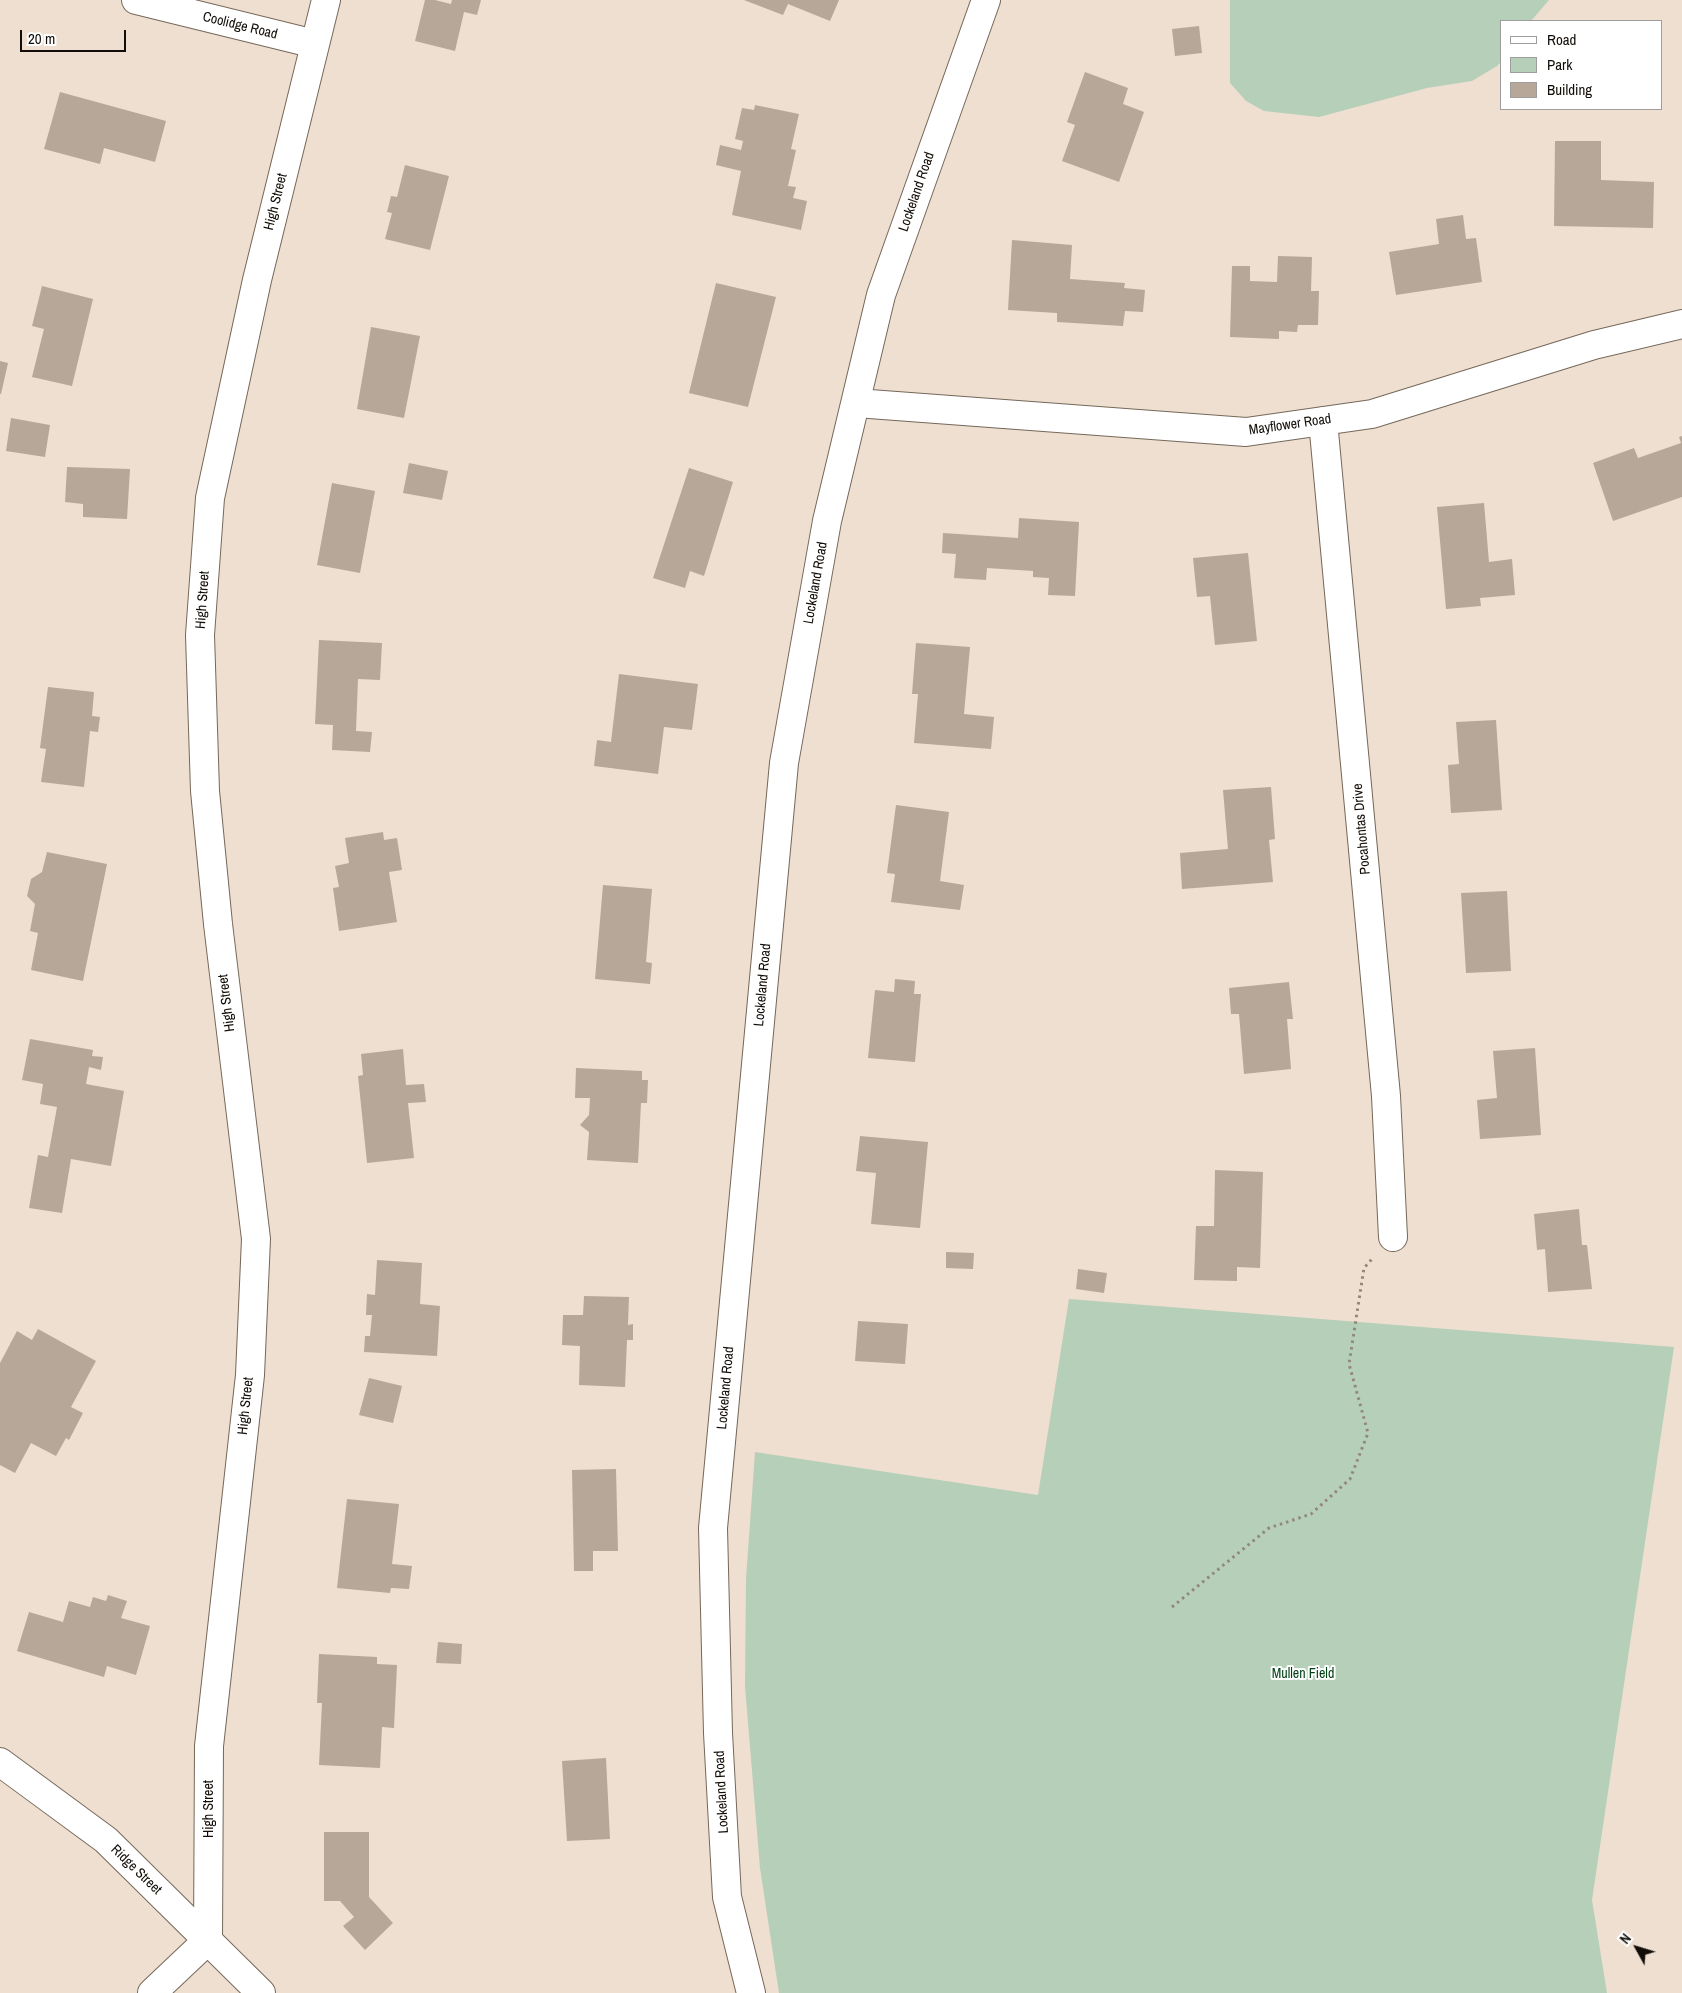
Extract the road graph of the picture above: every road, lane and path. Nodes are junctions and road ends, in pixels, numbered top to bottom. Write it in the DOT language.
graph roads {
  1 [pos="136,0"];
  2 [pos="326,0"];
  3 [pos="986,0"];
  4 [pos="315,44"];
  5 [pos="1682,324"];
  6 [pos="856,403"];
  7 [pos="1322,421"];
  8 [pos="1393,1237"];
  9 [pos="1172,1607"];
  10 [pos="0,1762"];
  11 [pos="208,1940"];
  12 [pos="152,1993"];
  13 [pos="261,1993"];
  14 [pos="751,1993"];
  1 -- 4 [label="street, Coolidge Road"];
  2 -- 4 [label="street, High Street"];
  3 -- 6 [label="street, Lockeland Road"];
  4 -- 11 [label="street, High Street"];
  5 -- 7 [label="street, Mayflower Road"];
  6 -- 7 [label="street, Mayflower Road"];
  6 -- 14 [label="street, Lockeland Road"];
  7 -- 8 [label="street, Pocahontas Drive"];
  8 -- 9 [label="path"];
  10 -- 11 [label="street, Ridge Street"];
  11 -- 12 [label="street"];
  11 -- 13 [label="street, Ridge Street"];
}
